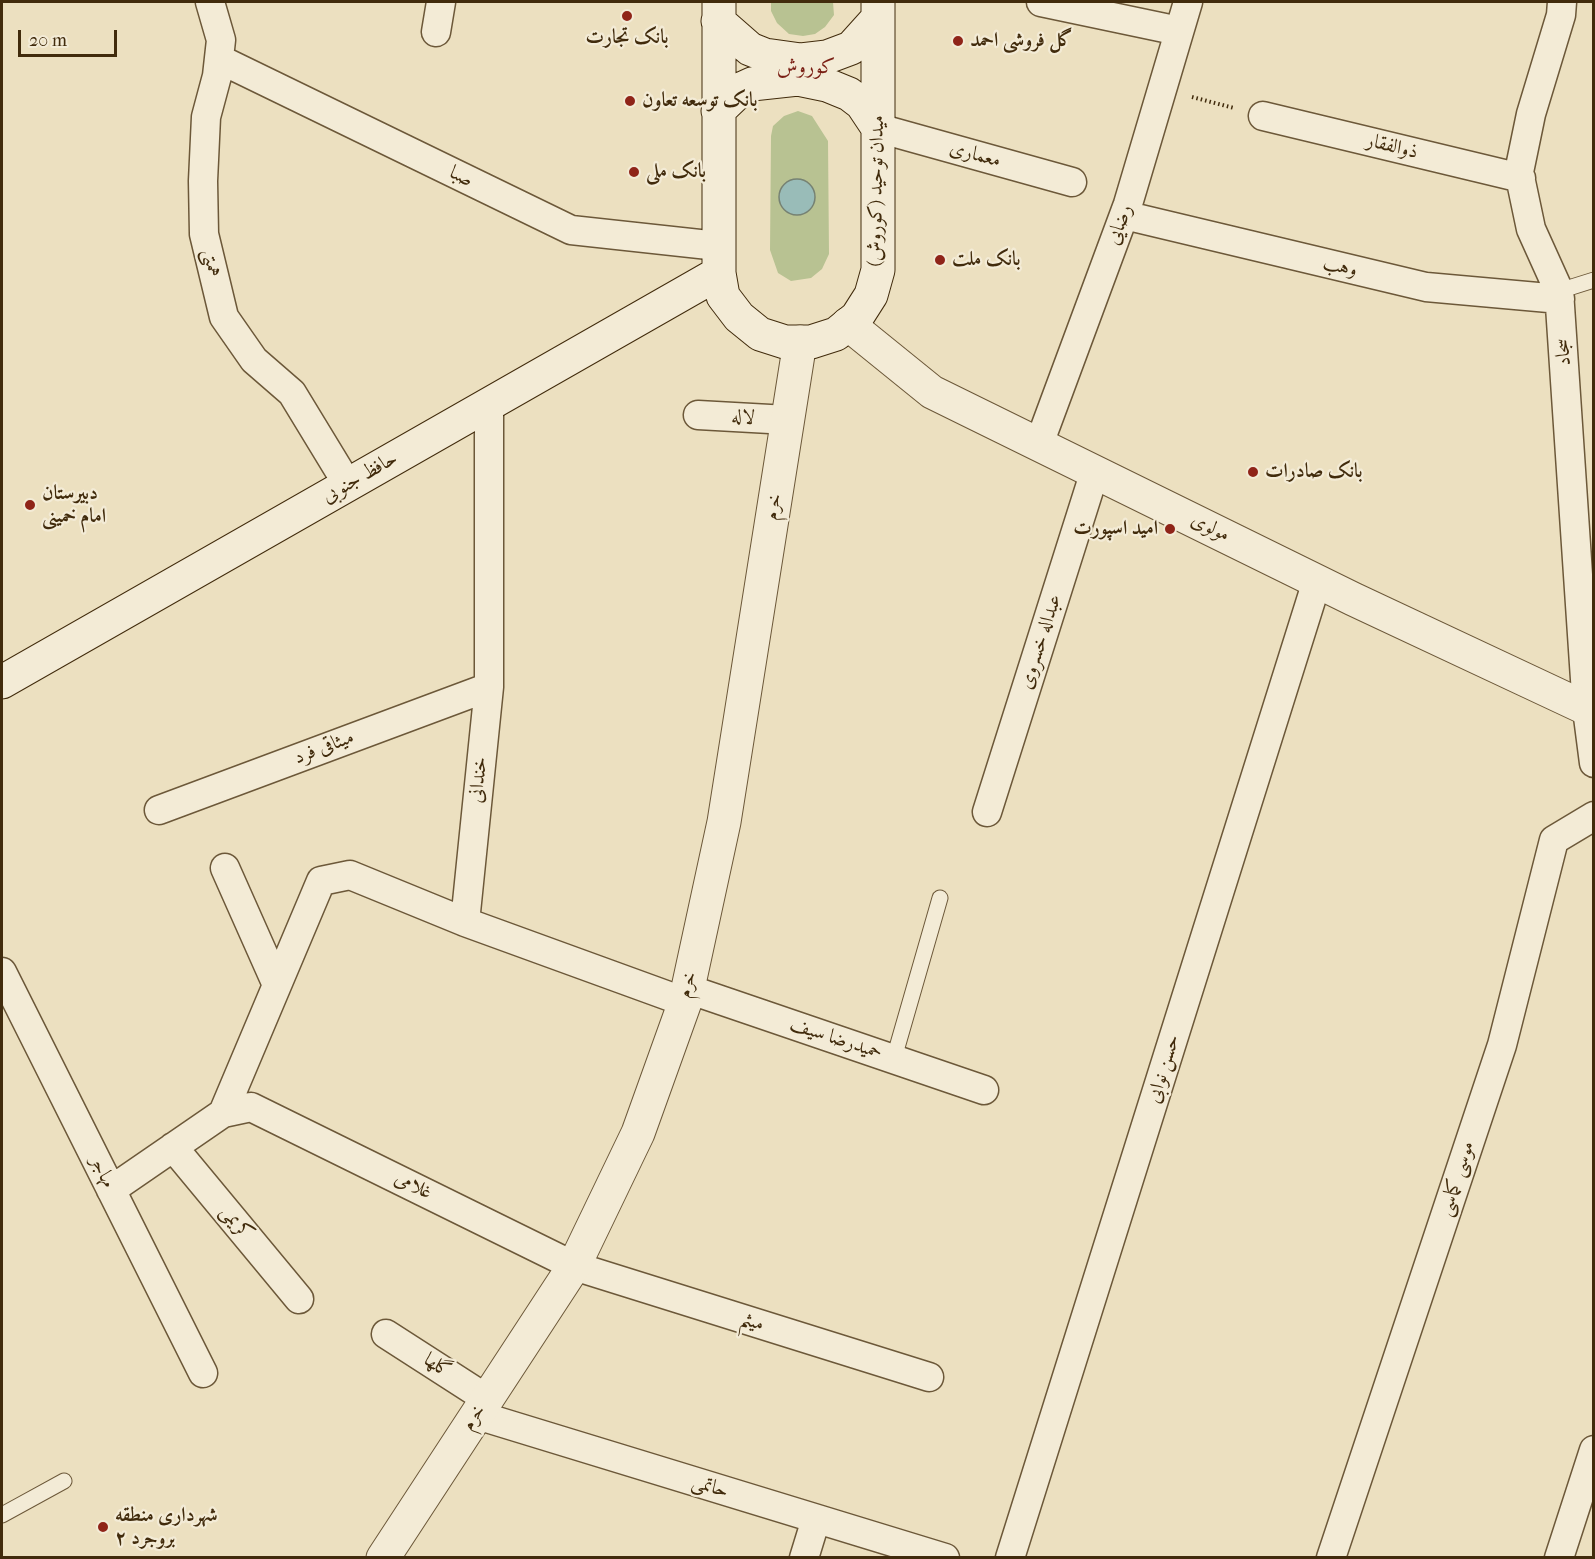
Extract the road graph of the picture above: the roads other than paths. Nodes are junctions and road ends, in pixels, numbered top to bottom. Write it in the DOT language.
graph roads {
  1 [pos="210,2"];
  2 [pos="441,2"];
  3 [pos="1041,2"];
  4 [pos="1188,2"];
  5 [pos="1563,2"];
  6 [pos="878,10"];
  7 [pos="719,11"];
  8 [pos="1179,31"];
  9 [pos="436,32"];
  10 [pos="219,59"];
  11 [pos="718,111"];
  12 [pos="1263,116"];
  13 [pos="878,128"];
  14 [pos="1521,178"];
  15 [pos="1072,182"];
  16 [pos="1124,215"];
  17 [pos="718,260"];
  18 [pos="1593,280"];
  19 [pos="1559,295"];
  20 [pos="848,324"];
  21 [pos="800,342"];
  22 [pos="489,404"];
  23 [pos="698,415"];
  24 [pos="788,420"];
  25 [pos="1039,444"];
  26 [pos="1095,471"];
  27 [pos="348,485"];
  28 [pos="1317,580"];
  29 [pos="2,682"];
  30 [pos="489,687"];
  31 [pos="1591,709"];
  32 [pos="1593,764"];
  33 [pos="159,810"];
  34 [pos="987,812"];
  35 [pos="1593,816"];
  36 [pos="225,868"];
  37 [pos="940,898"];
  38 [pos="465,921"];
  39 [pos="2,972"];
  40 [pos="277,985"];
  41 [pos="686,996"];
  42 [pos="894,1058"];
  43 [pos="984,1090"];
  44 [pos="223,1113"];
  45 [pos="173,1147"];
  46 [pos="111,1190"];
  47 [pos="574,1266"];
  48 [pos="299,1299"];
  49 [pos="386,1334"];
  50 [pos="203,1373"];
  51 [pos="929,1377"];
  52 [pos="482,1407"];
  53 [pos="1593,1450"];
  54 [pos="64,1481"];
  55 [pos="2,1515"];
  56 [pos="816,1519"];
  57 [pos="383,1557"];
  58 [pos="804,1557"];
  59 [pos="945,1557"];
  60 [pos="1010,1557"];
  61 [pos="1331,1557"];
  62 [pos="1560,1557"];
  1 -- 10 [label="street, همتی"];
  2 -- 9 [label="street"];
  3 -- 8 [label="street"];
  4 -- 8 [label="street, رضایی"];
  5 -- 14 [label="street, سجاد"];
  6 -- 7 [label="street"];
  6 -- 13 [label="street, میدان توحید (کوروش)"];
  7 -- 11 [label="street, میدان توحید (کوروش)"];
  8 -- 16 [label="street, رضایی"];
  10 -- 17 [label="street, صبا"];
  10 -- 27 [label="street, همتی"];
  11 -- 13 [label="street"];
  11 -- 17 [label="street, میدان توحید (کوروش)"];
  12 -- 14 [label="street, ذوالفقار"];
  13 -- 15 [label="street, معماری"];
  13 -- 20 [label="street, میدان توحید (کوروش)"];
  14 -- 19 [label="street, سجاد"];
  16 -- 19 [label="street, وهب"];
  16 -- 25 [label="street, رضایی"];
  17 -- 21 [label="street, میدان توحید (کوروش)"];
  17 -- 22 [label="street, حافظ جنوبی"];
  18 -- 19 [label="lane"];
  19 -- 31 [label="street, سجاد"];
  20 -- 21 [label="street, میدان توحید (کوروش)"];
  20 -- 25 [label="street, مولوی"];
  21 -- 24 [label="street, خرم"];
  22 -- 27 [label="street, حافظ جنوبی"];
  22 -- 30 [label="street, خندانی"];
  23 -- 24 [label="street, لاله"];
  24 -- 41 [label="street, خرم"];
  25 -- 26 [label="street, مولوی"];
  26 -- 28 [label="street, مولوی"];
  26 -- 34 [label="street, عبداله خسروی"];
  27 -- 29 [label="street, حافظ جنوبی"];
  28 -- 31 [label="street, مولوی"];
  28 -- 60 [label="street, حسن نوابی"];
  30 -- 33 [label="street, میثاقی فرد"];
  30 -- 38 [label="street, خندانی"];
  31 -- 32 [label="street, سجاد"];
  35 -- 61 [label="street, موسی کماسی"];
  36 -- 40 [label="street"];
  37 -- 42 [label="lane"];
  38 -- 40 [label="street"];
  38 -- 41 [label="street"];
  39 -- 46 [label="street, مهاجر"];
  40 -- 44 [label="street"];
  41 -- 42 [label="street, حمیدرضا سیف"];
  41 -- 47 [label="street, خرم"];
  42 -- 43 [label="street, حمیدرضا سیف"];
  44 -- 45 [label="street"];
  44 -- 47 [label="street, غلامی"];
  45 -- 46 [label="street"];
  45 -- 48 [label="street, کریمی"];
  46 -- 50 [label="street, مهاجر"];
  47 -- 51 [label="street, میثم"];
  47 -- 52 [label="street, خرم"];
  49 -- 52 [label="street, گلها"];
  52 -- 56 [label="street, حاتمی"];
  52 -- 57 [label="street, خرم"];
  53 -- 62 [label="street"];
  54 -- 55 [label="lane"];
  56 -- 58 [label="street"];
  56 -- 59 [label="street, حاتمی"];
}
